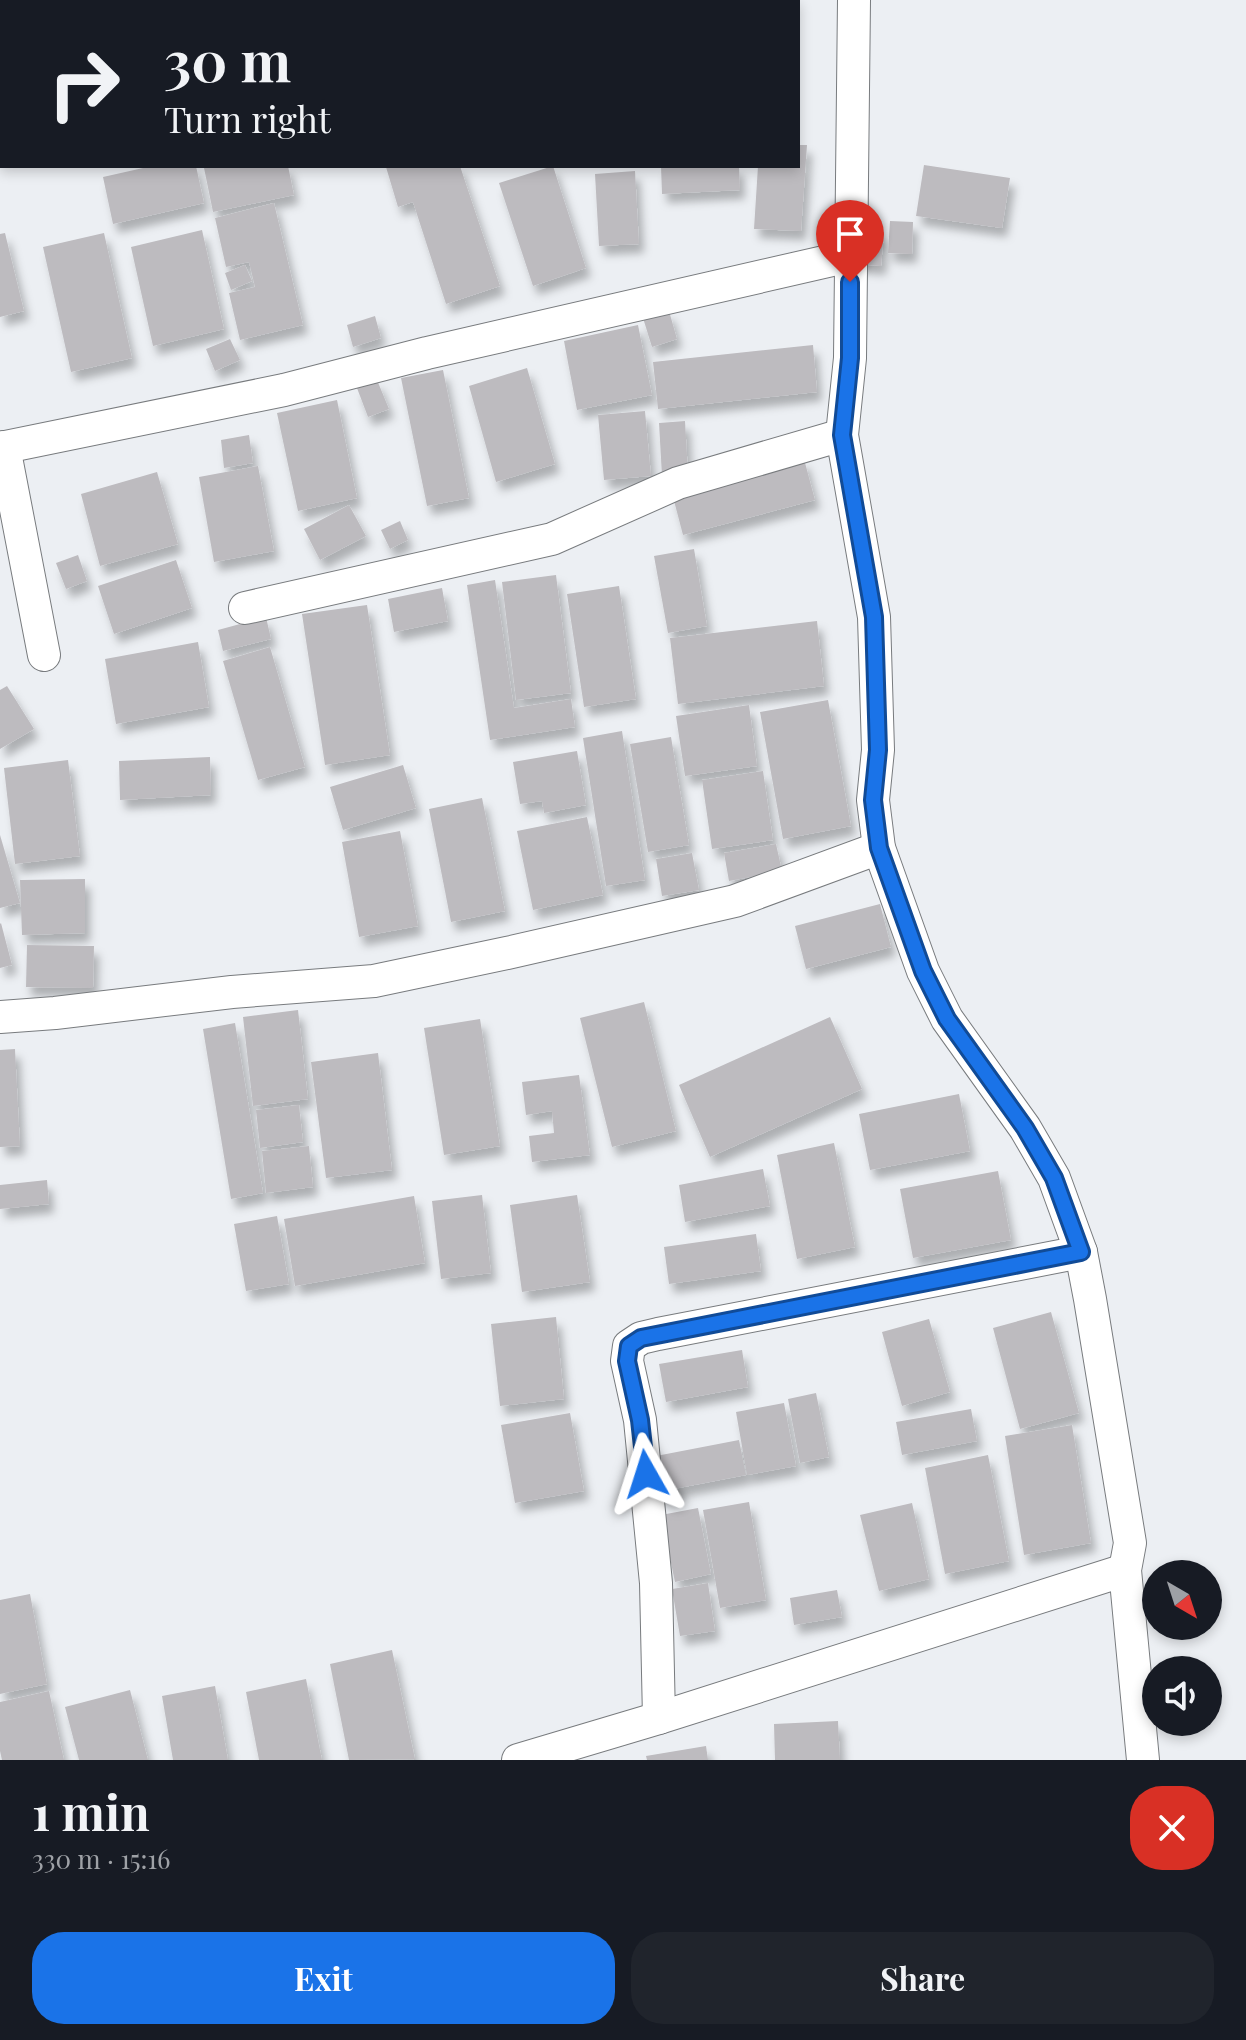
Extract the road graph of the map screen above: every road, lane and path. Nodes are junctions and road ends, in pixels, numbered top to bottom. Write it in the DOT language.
graph roads {
  1 [pos="854,0"];
  2 [pos="850,256"];
  3 [pos="842,435"];
  4 [pos="2,447"];
  5 [pos="245,608"];
  6 [pos="44,655"];
  7 [pos="879,848"];
  8 [pos="0,1017"];
  9 [pos="1081,1252"];
  10 [pos="1125,1570"];
  11 [pos="659,1718"];
  12 [pos="518,1760"];
  13 [pos="1143,1760"];
  1 -- 2 [label="street"];
  2 -- 3 [label="street"];
  2 -- 4 [label="street"];
  3 -- 5 [label="street"];
  3 -- 7 [label="street"];
  4 -- 6 [label="street"];
  7 -- 8 [label="street"];
  7 -- 9 [label="street"];
  9 -- 10 [label="street"];
  9 -- 11 [label="street"];
  10 -- 11 [label="street"];
  10 -- 13 [label="street"];
  11 -- 12 [label="street"];
}
